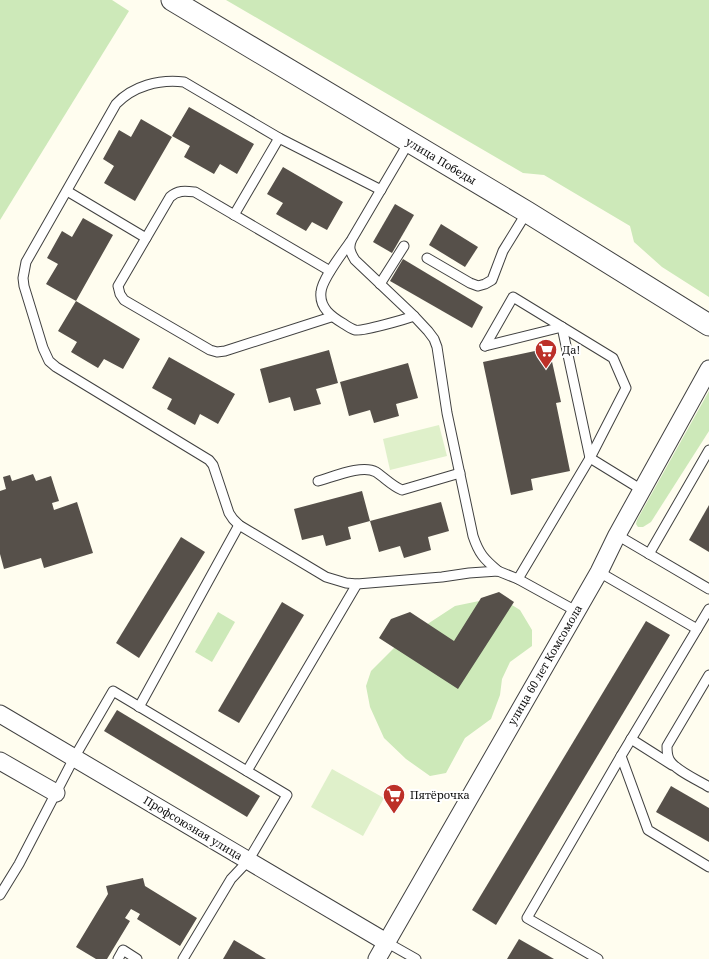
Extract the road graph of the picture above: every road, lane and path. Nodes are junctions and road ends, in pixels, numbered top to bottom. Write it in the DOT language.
graph roads {
  1 [pos="172,0"];
  2 [pos="279,138"];
  3 [pos="409,142"];
  4 [pos="381,190"];
  5 [pos="67,191"];
  6 [pos="527,212"];
  7 [pos="234,215"];
  8 [pos="146,238"];
  9 [pos="352,239"];
  10 [pos="404,246"];
  11 [pos="427,258"];
  12 [pos="330,272"];
  13 [pos="380,284"];
  14 [pos="414,316"];
  15 [pos="331,317"];
  16 [pos="709,325"];
  17 [pos="562,327"];
  18 [pos="709,369"];
  19 [pos="709,450"];
  20 [pos="590,458"];
  21 [pos="460,473"];
  22 [pos="318,481"];
  23 [pos="642,490"];
  24 [pos="239,525"];
  25 [pos="617,535"];
  26 [pos="649,554"];
  27 [pos="498,571"];
  28 [pos="599,572"];
  29 [pos="518,579"];
  30 [pos="357,584"];
  31 [pos="709,589"];
  32 [pos="709,609"];
  33 [pos="576,611"];
  34 [pos="697,629"];
  35 [pos="709,675"];
  36 [pos="139,706"];
  37 [pos="0,714"];
  38 [pos="631,739"];
  39 [pos="621,756"];
  40 [pos="74,758"];
  41 [pos="0,761"];
  42 [pos="677,767"];
  43 [pos="247,771"];
  44 [pos="709,787"];
  45 [pos="56,793"];
  46 [pos="248,861"];
  47 [pos="709,867"];
  48 [pos="0,895"];
  49 [pos="386,942"];
  50 [pos="118,959"];
  51 [pos="137,959"];
  52 [pos="183,959"];
  53 [pos="377,959"];
  54 [pos="416,959"];
  55 [pos="598,959"];
  1 -- 3 [label="street, улица Победы"];
  2 -- 4 [label="lane"];
  2 -- 5 [label="lane"];
  2 -- 7 [label="lane"];
  3 -- 4 [label="lane"];
  3 -- 6 [label="street, улица Победы"];
  4 -- 9 [label="lane"];
  5 -- 8 [label="lane"];
  5 -- 24 [label="lane"];
  6 -- 11 [label="lane"];
  6 -- 16 [label="street, улица Победы"];
  7 -- 8 [label="lane"];
  7 -- 12 [label="lane"];
  8 -- 15 [label="lane"];
  9 -- 12 [label="lane"];
  9 -- 13 [label="lane"];
  10 -- 13 [label="lane"];
  12 -- 15 [label="lane"];
  13 -- 14 [label="lane"];
  14 -- 15 [label="lane"];
  14 -- 21 [label="lane"];
  17 -- 17 [label="lane"];
  17 -- 20 [label="lane"];
  17 -- 20 [label="lane"];
  18 -- 23 [label="street, улица 60 лет Комсомола"];
  19 -- 26 [label="lane"];
  20 -- 23 [label="lane"];
  20 -- 29 [label="lane"];
  21 -- 22 [label="lane"];
  21 -- 27 [label="lane"];
  23 -- 25 [label="street, улица 60 лет Комсомола"];
  24 -- 30 [label="lane"];
  24 -- 36 [label="lane"];
  25 -- 26 [label="lane"];
  25 -- 28 [label="street, улица 60 лет Комсомола"];
  26 -- 31 [label="lane"];
  27 -- 29 [label="lane"];
  27 -- 30 [label="lane"];
  28 -- 33 [label="street, улица 60 лет Комсомола"];
  28 -- 34 [label="lane"];
  29 -- 33 [label="lane"];
  30 -- 43 [label="lane"];
  32 -- 34 [label="lane"];
  33 -- 49 [label="street, улица 60 лет Комсомола"];
  34 -- 38 [label="lane"];
  35 -- 42 [label="lane"];
  36 -- 40 [label="lane"];
  36 -- 43 [label="lane"];
  37 -- 40 [label="street, Профсоюзная улица"];
  38 -- 39 [label="lane"];
  38 -- 42 [label="lane"];
  39 -- 47 [label="lane"];
  39 -- 55 [label="lane"];
  40 -- 45 [label="lane"];
  40 -- 46 [label="street, Профсоюзная улица"];
  41 -- 45 [label="street"];
  42 -- 44 [label="lane"];
  43 -- 46 [label="lane"];
  45 -- 48 [label="lane"];
  46 -- 49 [label="street, Профсоюзная улица"];
  46 -- 52 [label="lane"];
  49 -- 53 [label="street, улица 60 лет Комсомола"];
  49 -- 54 [label="lane"];
  50 -- 51 [label="lane"];
}
